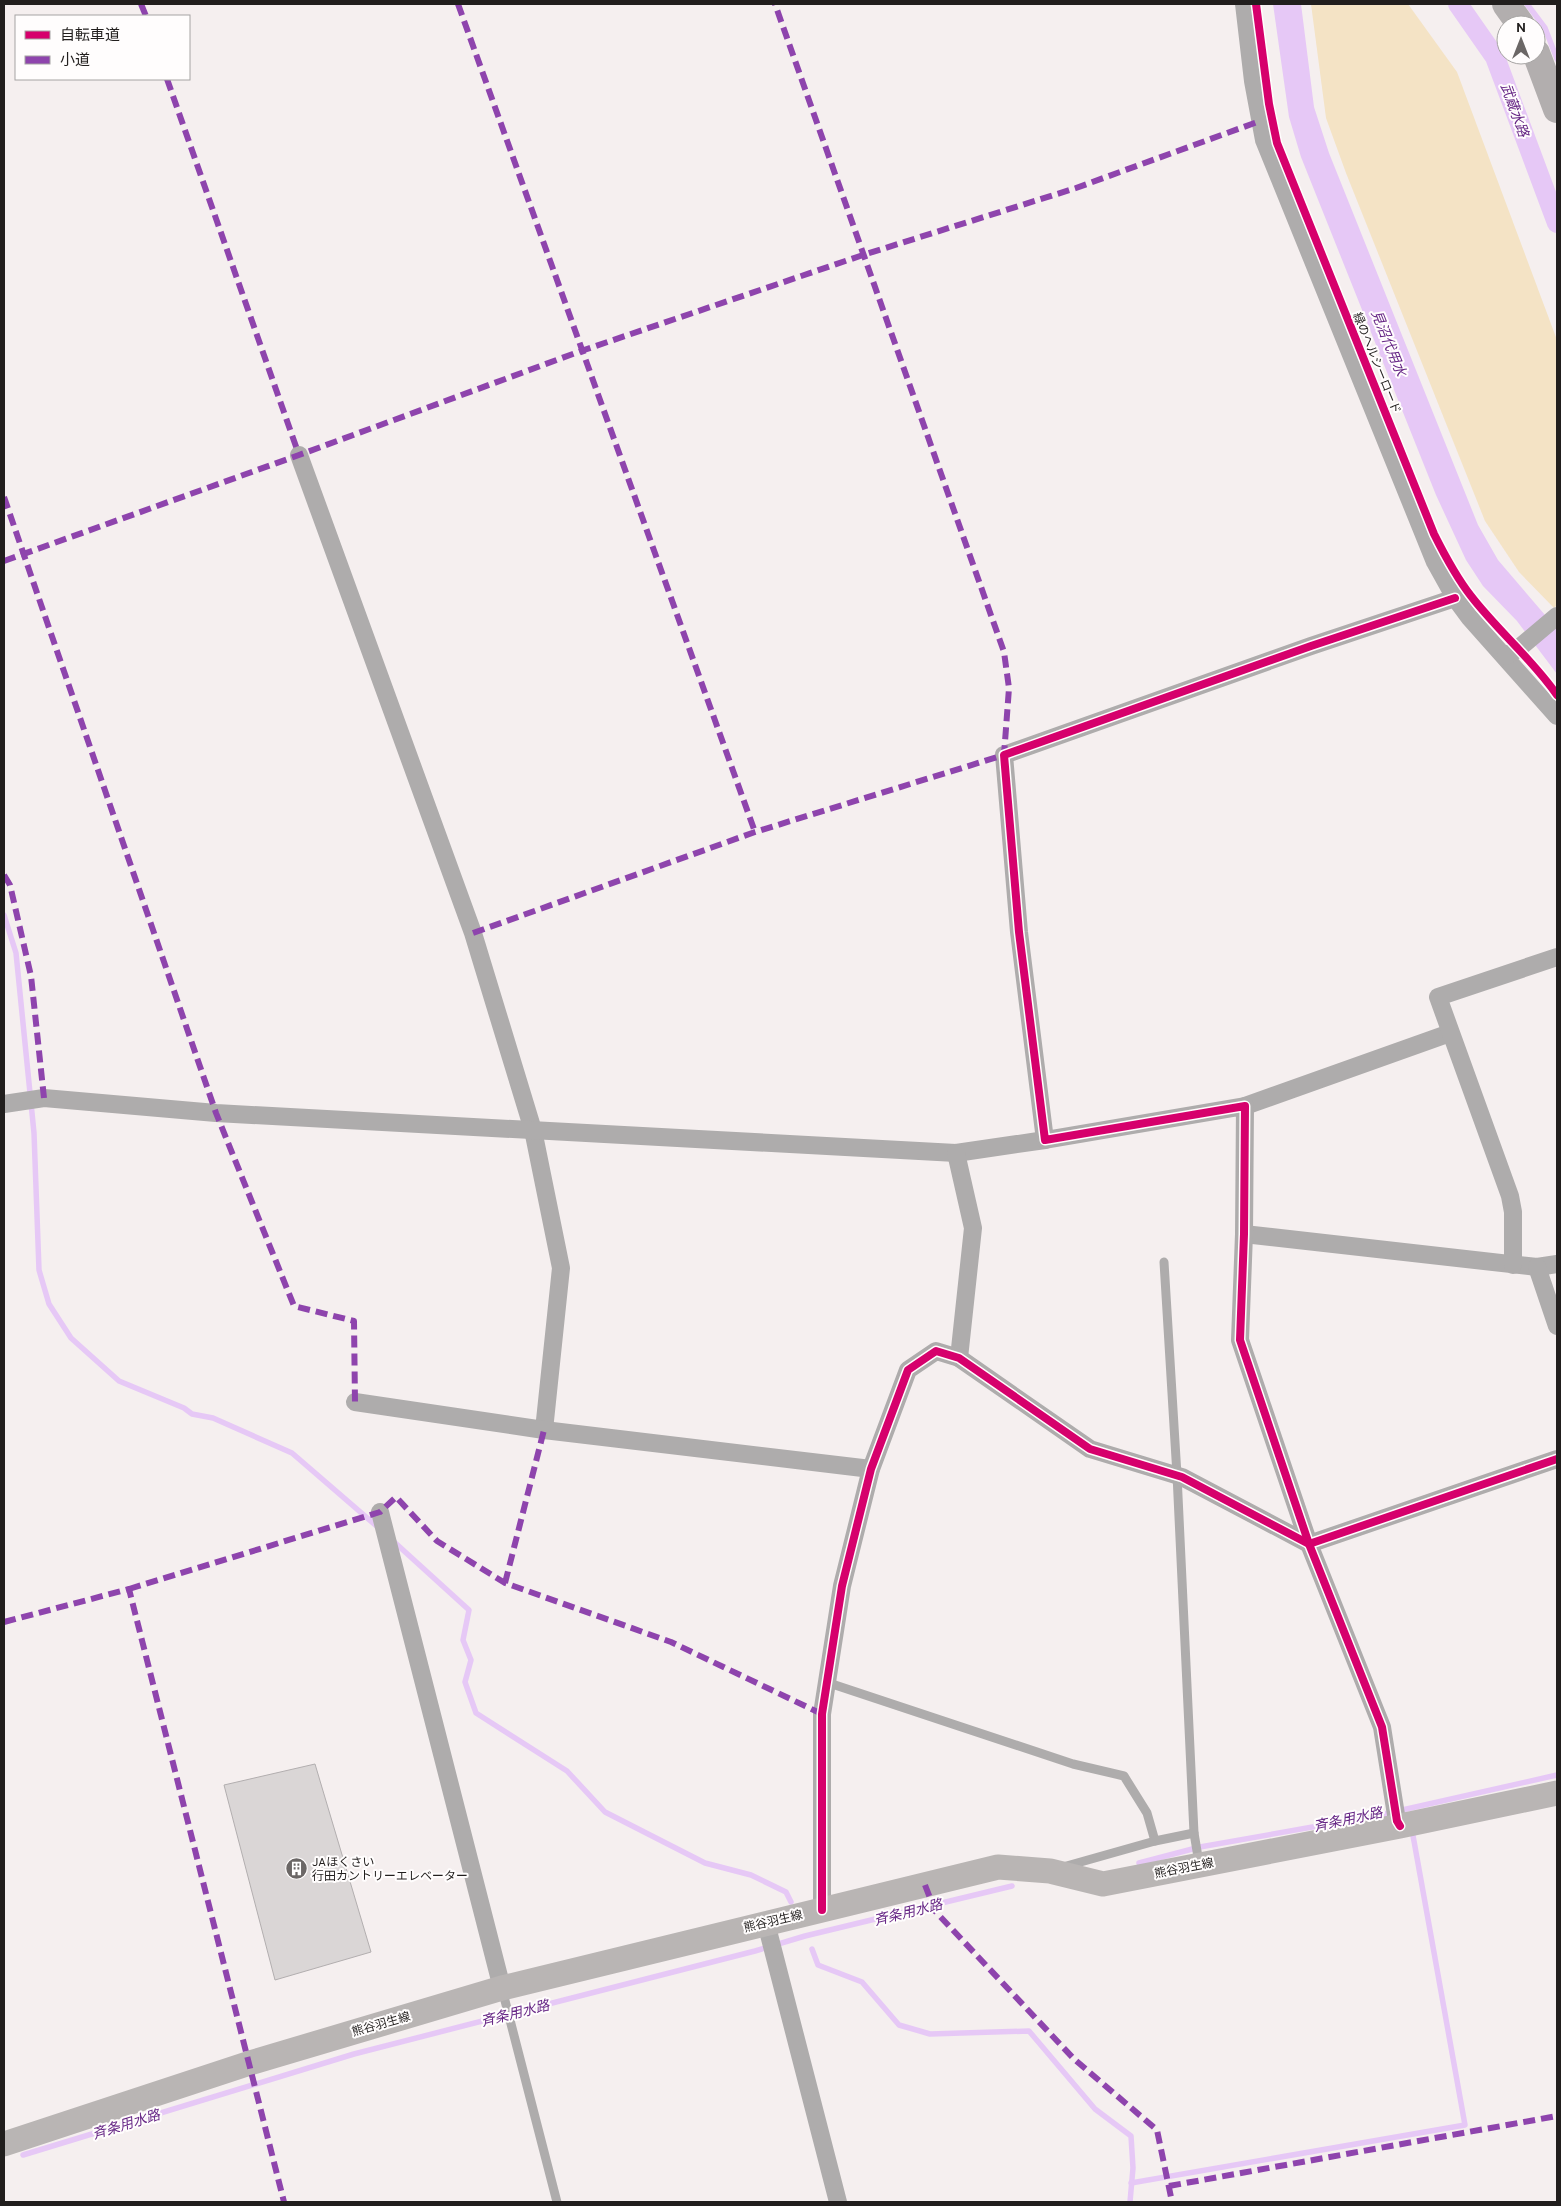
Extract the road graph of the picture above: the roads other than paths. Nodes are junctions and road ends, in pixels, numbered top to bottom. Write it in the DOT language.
graph roads {
  1 [pos="1244,4"];
  2 [pos="1506,4"];
  3 [pos="1514,15"];
  4 [pos="1540,65"];
  5 [pos="1557,109"];
  6 [pos="299,455"];
  7 [pos="1455,598"];
  8 [pos="1557,616"];
  9 [pos="1506,656"];
  10 [pos="1557,716"];
  11 [pos="1557,957"];
  12 [pos="1450,1033"];
  13 [pos="4,1104"];
  14 [pos="1245,1106"];
  15 [pos="533,1130"];
  16 [pos="1045,1140"];
  17 [pos="956,1153"];
  18 [pos="1244,1234"];
  19 [pos="1164,1262"];
  20 [pos="1557,1264"];
  21 [pos="1513,1265"];
  22 [pos="1537,1267"];
  23 [pos="1557,1326"];
  24 [pos="959,1358"];
  25 [pos="356,1402"];
  26 [pos="544,1430"];
  27 [pos="1557,1459"];
  28 [pos="871,1468"];
  29 [pos="1177,1475"];
  30 [pos="382,1519"];
  31 [pos="1309,1544"];
  32 [pos="826,1682"];
  33 [pos="1557,1793"];
  34 [pos="1399,1824"];
  35 [pos="1194,1834"];
  36 [pos="1155,1840"];
  37 [pos="1198,1863"];
  38 [pos="1050,1871"];
  39 [pos="822,1910"];
  40 [pos="766,1926"];
  41 [pos="503,1993"];
  42 [pos="4,2144"];
  43 [pos="557,2202"];
  44 [pos="838,2202"];
  1 -- 7 [label="street"];
  2 -- 3 [label="main road"];
  4 -- 5 [label="main road"];
  6 -- 15 [label="street"];
  7 -- 9 [label="street"];
  7 -- 16 [label="street"];
  8 -- 9 [label="street"];
  9 -- 10 [label="street"];
  11 -- 12 [label="street"];
  12 -- 14 [label="street"];
  12 -- 21 [label="street"];
  13 -- 15 [label="street"];
  14 -- 16 [label="street"];
  14 -- 18 [label="street"];
  15 -- 17 [label="street"];
  15 -- 26 [label="street"];
  16 -- 17 [label="street"];
  17 -- 24 [label="street"];
  18 -- 21 [label="street"];
  18 -- 31 [label="street"];
  19 -- 29 [label="lane"];
  20 -- 22 [label="street"];
  21 -- 22 [label="street"];
  22 -- 23 [label="street"];
  24 -- 28 [label="street"];
  24 -- 29 [label="street"];
  25 -- 26 [label="street"];
  26 -- 28 [label="street"];
  27 -- 31 [label="street"];
  28 -- 32 [label="street"];
  29 -- 31 [label="street"];
  29 -- 35 [label="lane"];
  30 -- 41 [label="street"];
  31 -- 34 [label="street"];
  32 -- 36 [label="lane"];
  32 -- 39 [label="street"];
  33 -- 34 [label="main road, 熊谷羽生線"];
  34 -- 37 [label="main road, 熊谷羽生線"];
  35 -- 36 [label="lane"];
  35 -- 37 [label="lane"];
  36 -- 38 [label="lane"];
  37 -- 38 [label="main road, 熊谷羽生線"];
  38 -- 39 [label="main road, 熊谷羽生線"];
  39 -- 40 [label="main road, 熊谷羽生線"];
  40 -- 41 [label="main road, 熊谷羽生線"];
  40 -- 44 [label="street"];
  41 -- 42 [label="main road, 熊谷羽生線"];
  41 -- 43 [label="lane"];
}
